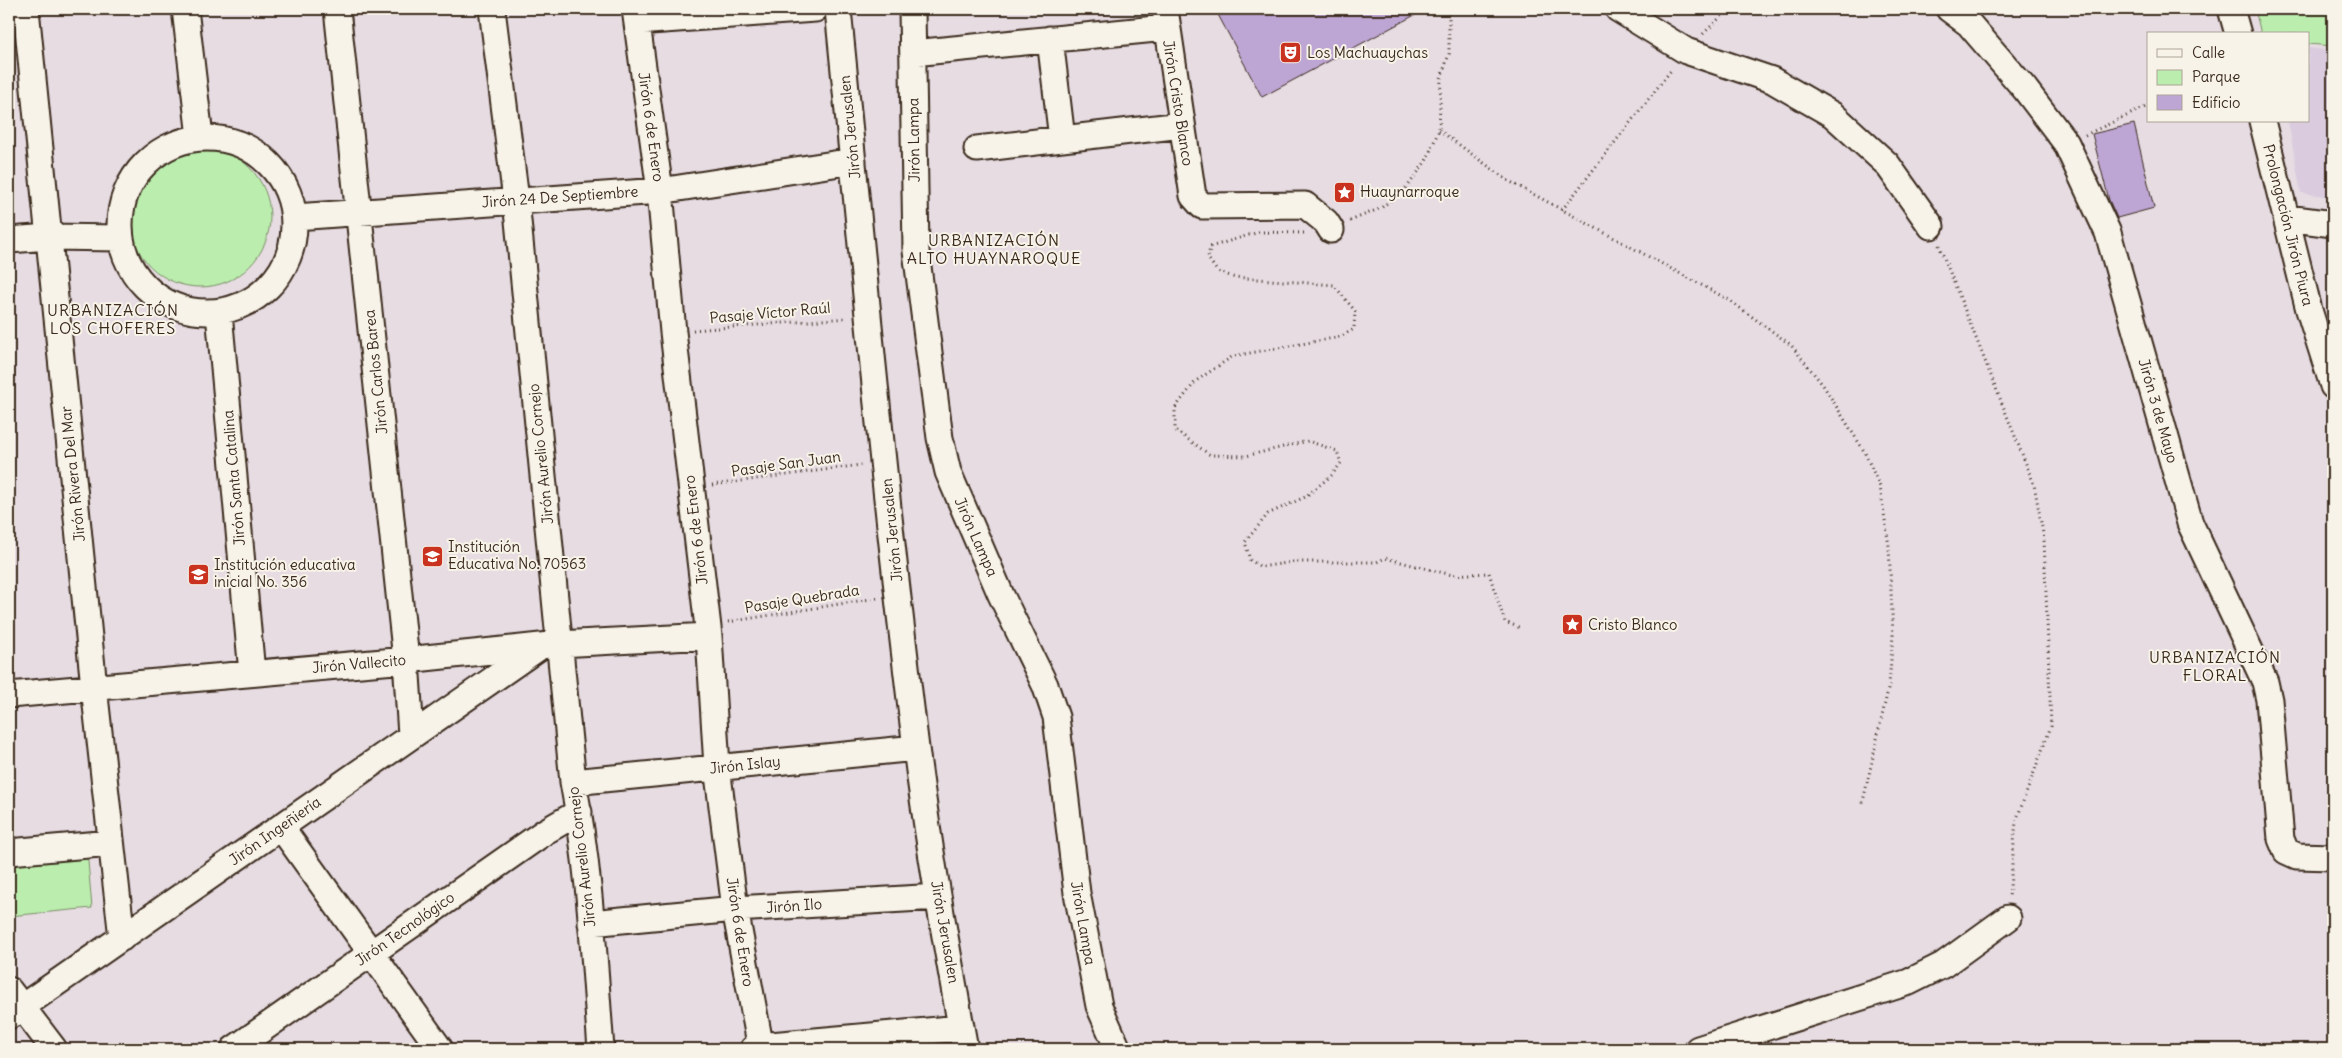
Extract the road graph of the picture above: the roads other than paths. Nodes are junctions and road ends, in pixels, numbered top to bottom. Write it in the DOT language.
graph roads {
  1 [pos="26,9"];
  2 [pos="185,9"];
  3 [pos="337,9"];
  4 [pos="492,9"];
  5 [pos="815,9"];
  6 [pos="838,9"];
  7 [pos="912,9"];
  8 [pos="1618,9"];
  9 [pos="1949,9"];
  10 [pos="2231,9"];
  11 [pos="636,16"];
  12 [pos="1166,18"];
  13 [pos="2237,32"];
  14 [pos="1050,40"];
  15 [pos="913,53"];
  16 [pos="2262,122"];
  17 [pos="1182,125"];
  18 [pos="200,137"];
  19 [pos="1062,139"];
  20 [pos="977,148"];
  21 [pos="853,161"];
  22 [pos="660,191"];
  23 [pos="516,200"];
  24 [pos="359,212"];
  25 [pos="296,217"];
  26 [pos="2287,218"];
  27 [pos="2333,224"];
  28 [pos="1931,226"];
  29 [pos="1331,230"];
  30 [pos="49,238"];
  31 [pos="120,238"];
  32 [pos="9,240"];
  33 [pos="219,313"];
  34 [pos="2331,371"];
  35 [pos="708,631"];
  36 [pos="550,645"];
  37 [pos="406,660"];
  38 [pos="252,673"];
  39 [pos="94,687"];
  40 [pos="9,695"];
  41 [pos="411,735"];
  42 [pos="916,748"];
  43 [pos="717,767"];
  44 [pos="573,782"];
  45 [pos="579,812"];
  46 [pos="281,827"];
  47 [pos="112,843"];
  48 [pos="9,852"];
  49 [pos="2333,857"];
  50 [pos="938,897"];
  51 [pos="735,909"];
  52 [pos="2008,918"];
  53 [pos="591,923"];
  54 [pos="122,938"];
  55 [pos="370,954"];
  56 [pos="13,1004"];
  57 [pos="963,1039"];
  58 [pos="245,1046"];
  59 [pos="758,1048"];
  60 [pos="54,1049"];
  61 [pos="440,1049"];
  62 [pos="601,1049"];
  63 [pos="1118,1049"];
  64 [pos="1698,1049"];
  1 -- 30 [label="street, Jirón Rivera Del Mar"];
  2 -- 18 [label="street"];
  3 -- 24 [label="street, Jirón Carlos Barea"];
  4 -- 23 [label="street, Jirón Aurelio Cornejo"];
  5 -- 11 [label="street"];
  6 -- 21 [label="street, Jirón Jerusalen"];
  7 -- 15 [label="street, Jirón Lampa"];
  8 -- 28 [label="street"];
  9 -- 49 [label="street, Jirón 3 de Mayo"];
  10 -- 13 [label="street"];
  11 -- 22 [label="street, Jirón 6 de Enero"];
  12 -- 14 [label="street"];
  12 -- 17 [label="street, Jirón Cristo Blanco"];
  14 -- 15 [label="street"];
  14 -- 19 [label="street"];
  15 -- 63 [label="street, Jirón Lampa"];
  16 -- 26 [label="street, Prolongación Jirón Piura"];
  17 -- 19 [label="street"];
  17 -- 29 [label="street, Jirón Cristo Blanco"];
  18 -- 25 [label="street"];
  18 -- 31 [label="street"];
  19 -- 20 [label="street"];
  21 -- 22 [label="street, Jirón 24 De Septiembre"];
  21 -- 42 [label="street, Jirón Jerusalen"];
  22 -- 23 [label="street, Jirón 24 De Septiembre"];
  22 -- 35 [label="street, Jirón 6 de Enero"];
  23 -- 24 [label="street, Jirón 24 De Septiembre"];
  23 -- 36 [label="street, Jirón Aurelio Cornejo"];
  24 -- 25 [label="street, Jirón 24 De Septiembre"];
  24 -- 37 [label="street, Jirón Carlos Barea"];
  25 -- 33 [label="street"];
  26 -- 27 [label="street"];
  26 -- 34 [label="street, Prolongación Jirón Piura"];
  30 -- 31 [label="street"];
  30 -- 32 [label="street"];
  30 -- 39 [label="street, Jirón Rivera Del Mar"];
  31 -- 33 [label="street"];
  33 -- 38 [label="street, Jirón Santa Catalina"];
  35 -- 36 [label="street, Jirón Vallecito"];
  35 -- 43 [label="street, Jirón 6 de Enero"];
  36 -- 37 [label="street, Jirón Vallecito"];
  36 -- 41 [label="street, Jirón Ingeñiería"];
  36 -- 44 [label="street, Jirón Aurelio Cornejo"];
  37 -- 38 [label="street, Jirón Vallecito"];
  37 -- 41 [label="street, Jirón Carlos Barea"];
  38 -- 39 [label="street, Jirón Vallecito"];
  39 -- 40 [label="street, Jirón Vallecito"];
  39 -- 47 [label="street, Jirón Rivera Del Mar"];
  41 -- 46 [label="street, Jirón Ingeñiería"];
  42 -- 43 [label="street, Jirón Islay"];
  42 -- 50 [label="street, Jirón Jerusalen"];
  43 -- 44 [label="street, Jirón Islay"];
  43 -- 51 [label="street, Jirón 6 de Enero"];
  44 -- 45 [label="street, Jirón Aurelio Cornejo"];
  45 -- 53 [label="street, Jirón Aurelio Cornejo"];
  45 -- 55 [label="street, Jirón Tecnológico"];
  46 -- 54 [label="street, Jirón Ingeñiería"];
  46 -- 55 [label="street"];
  47 -- 48 [label="street"];
  47 -- 54 [label="street, Jirón Rivera Del Mar"];
  50 -- 51 [label="street, Jirón Ilo"];
  50 -- 57 [label="street, Jirón Jerusalen"];
  51 -- 53 [label="street, Jirón Ilo"];
  51 -- 59 [label="street, Jirón 6 de Enero"];
  52 -- 64 [label="street"];
  53 -- 62 [label="street, Jirón Aurelio Cornejo"];
  54 -- 56 [label="street, Jirón Ingeñiería"];
  55 -- 58 [label="street, Jirón Tecnológico"];
  55 -- 61 [label="street"];
  56 -- 60 [label="street"];
  57 -- 59 [label="street"];
}
